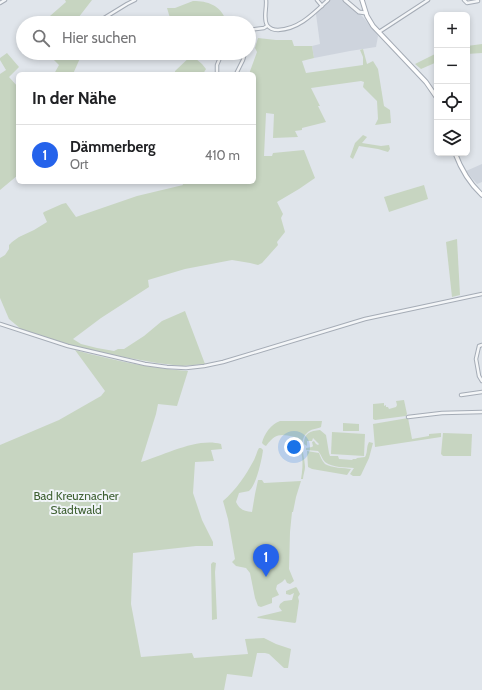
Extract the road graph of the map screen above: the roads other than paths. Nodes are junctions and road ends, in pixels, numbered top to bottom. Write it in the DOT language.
graph roads {
  1 [pos="5,0"];
  2 [pos="134,0"];
  3 [pos="266,0"];
  4 [pos="317,0"];
  5 [pos="328,0"];
  6 [pos="345,0"];
  7 [pos="362,0"];
  8 [pos="428,0"];
  9 [pos="464,0"];
  10 [pos="478,1"];
  11 [pos="0,3"];
  12 [pos="322,6"];
  13 [pos="364,8"];
  14 [pos="357,11"];
  15 [pos="366,13"];
  16 [pos="107,16"];
  17 [pos="268,26"];
  18 [pos="256,29"];
  19 [pos="379,32"];
  20 [pos="219,60"];
  21 [pos="243,60"];
  22 [pos="217,72"];
  23 [pos="237,72"];
  24 [pos="434,94"];
  25 [pos="456,156"];
  26 [pos="482,194"];
  27 [pos="482,294"];
  28 [pos="0,324"];
  29 [pos="480,345"];
  30 [pos="482,381"];
  31 [pos="482,392"];
  32 [pos="461,395"];
  33 [pos="482,412"];
  34 [pos="408,417"];
  1 -- 11 [label="street"];
  2 -- 16 [label="street"];
  3 -- 17 [label="street"];
  4 -- 12 [label="street"];
  5 -- 12 [label="street"];
  6 -- 14 [label="street"];
  7 -- 13 [label="main road"];
  8 -- 19 [label="street"];
  9 -- 10 [label="street"];
  12 -- 17 [label="street"];
  13 -- 14 [label="street"];
  13 -- 15 [label="main road"];
  14 -- 15 [label="street"];
  15 -- 19 [label="main road"];
  17 -- 18 [label="street"];
  19 -- 24 [label="main road"];
  20 -- 22 [label="street"];
  21 -- 23 [label="street"];
  25 -- 26 [label="main road"];
  27 -- 28 [label="street"];
  29 -- 30 [label="street"];
  31 -- 32 [label="street"];
  33 -- 34 [label="street"];
}
